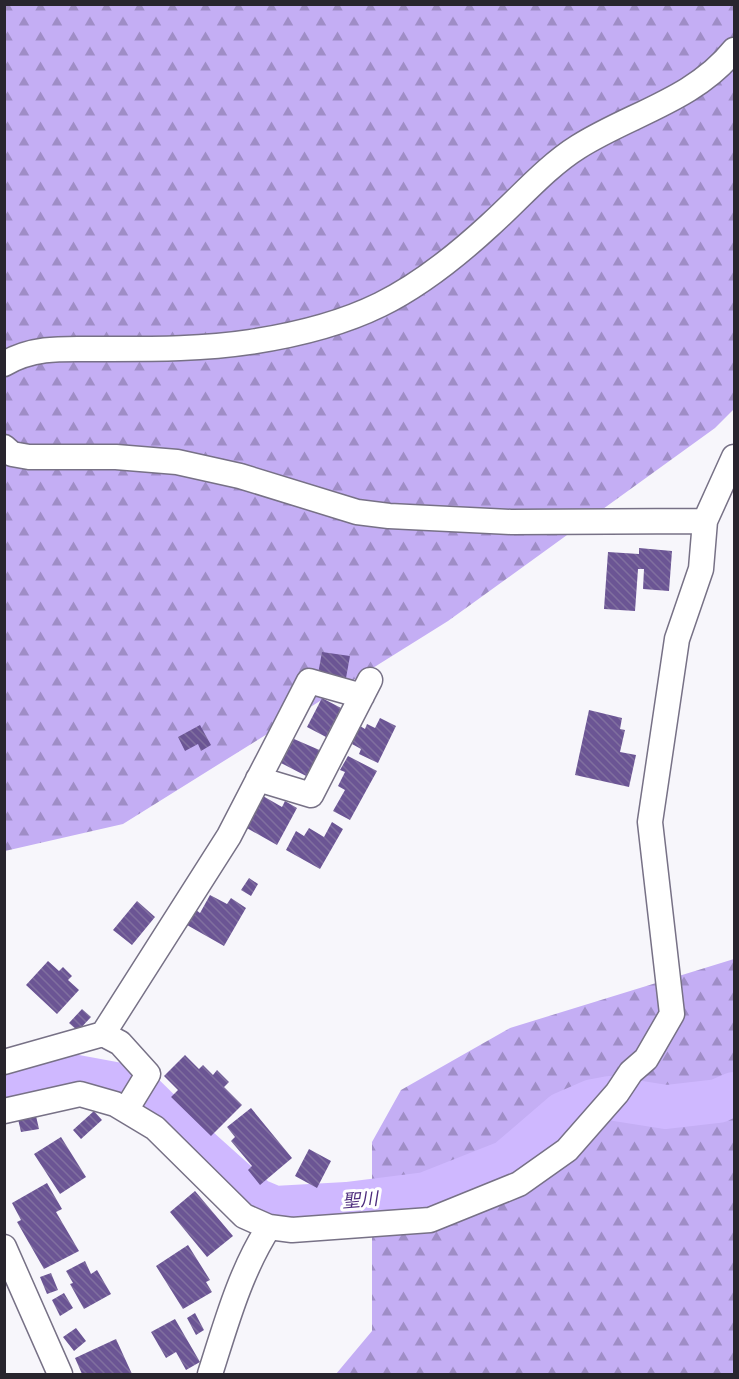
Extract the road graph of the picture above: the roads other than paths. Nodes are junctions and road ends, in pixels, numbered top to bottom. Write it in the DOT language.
graph roads {
  1 [pos="735,50"];
  2 [pos="4,364"];
  3 [pos="4,447"];
  4 [pos="735,457"];
  5 [pos="705,521"];
  6 [pos="258,779"];
  7 [pos="103,1034"];
  8 [pos="4,1062"];
  9 [pos="126,1110"];
  10 [pos="4,1111"];
  11 [pos="269,1227"];
  12 [pos="4,1247"];
  13 [pos="60,1374"];
  14 [pos="210,1374"];
  1 -- 2 [label="street"];
  3 -- 5 [label="street"];
  4 -- 5 [label="street"];
  5 -- 11 [label="street"];
  6 -- 6 [label="street"];
  6 -- 7 [label="street"];
  7 -- 8 [label="street"];
  7 -- 9 [label="street"];
  9 -- 10 [label="street"];
  9 -- 11 [label="street"];
  11 -- 14 [label="street"];
  12 -- 13 [label="street"];
}
